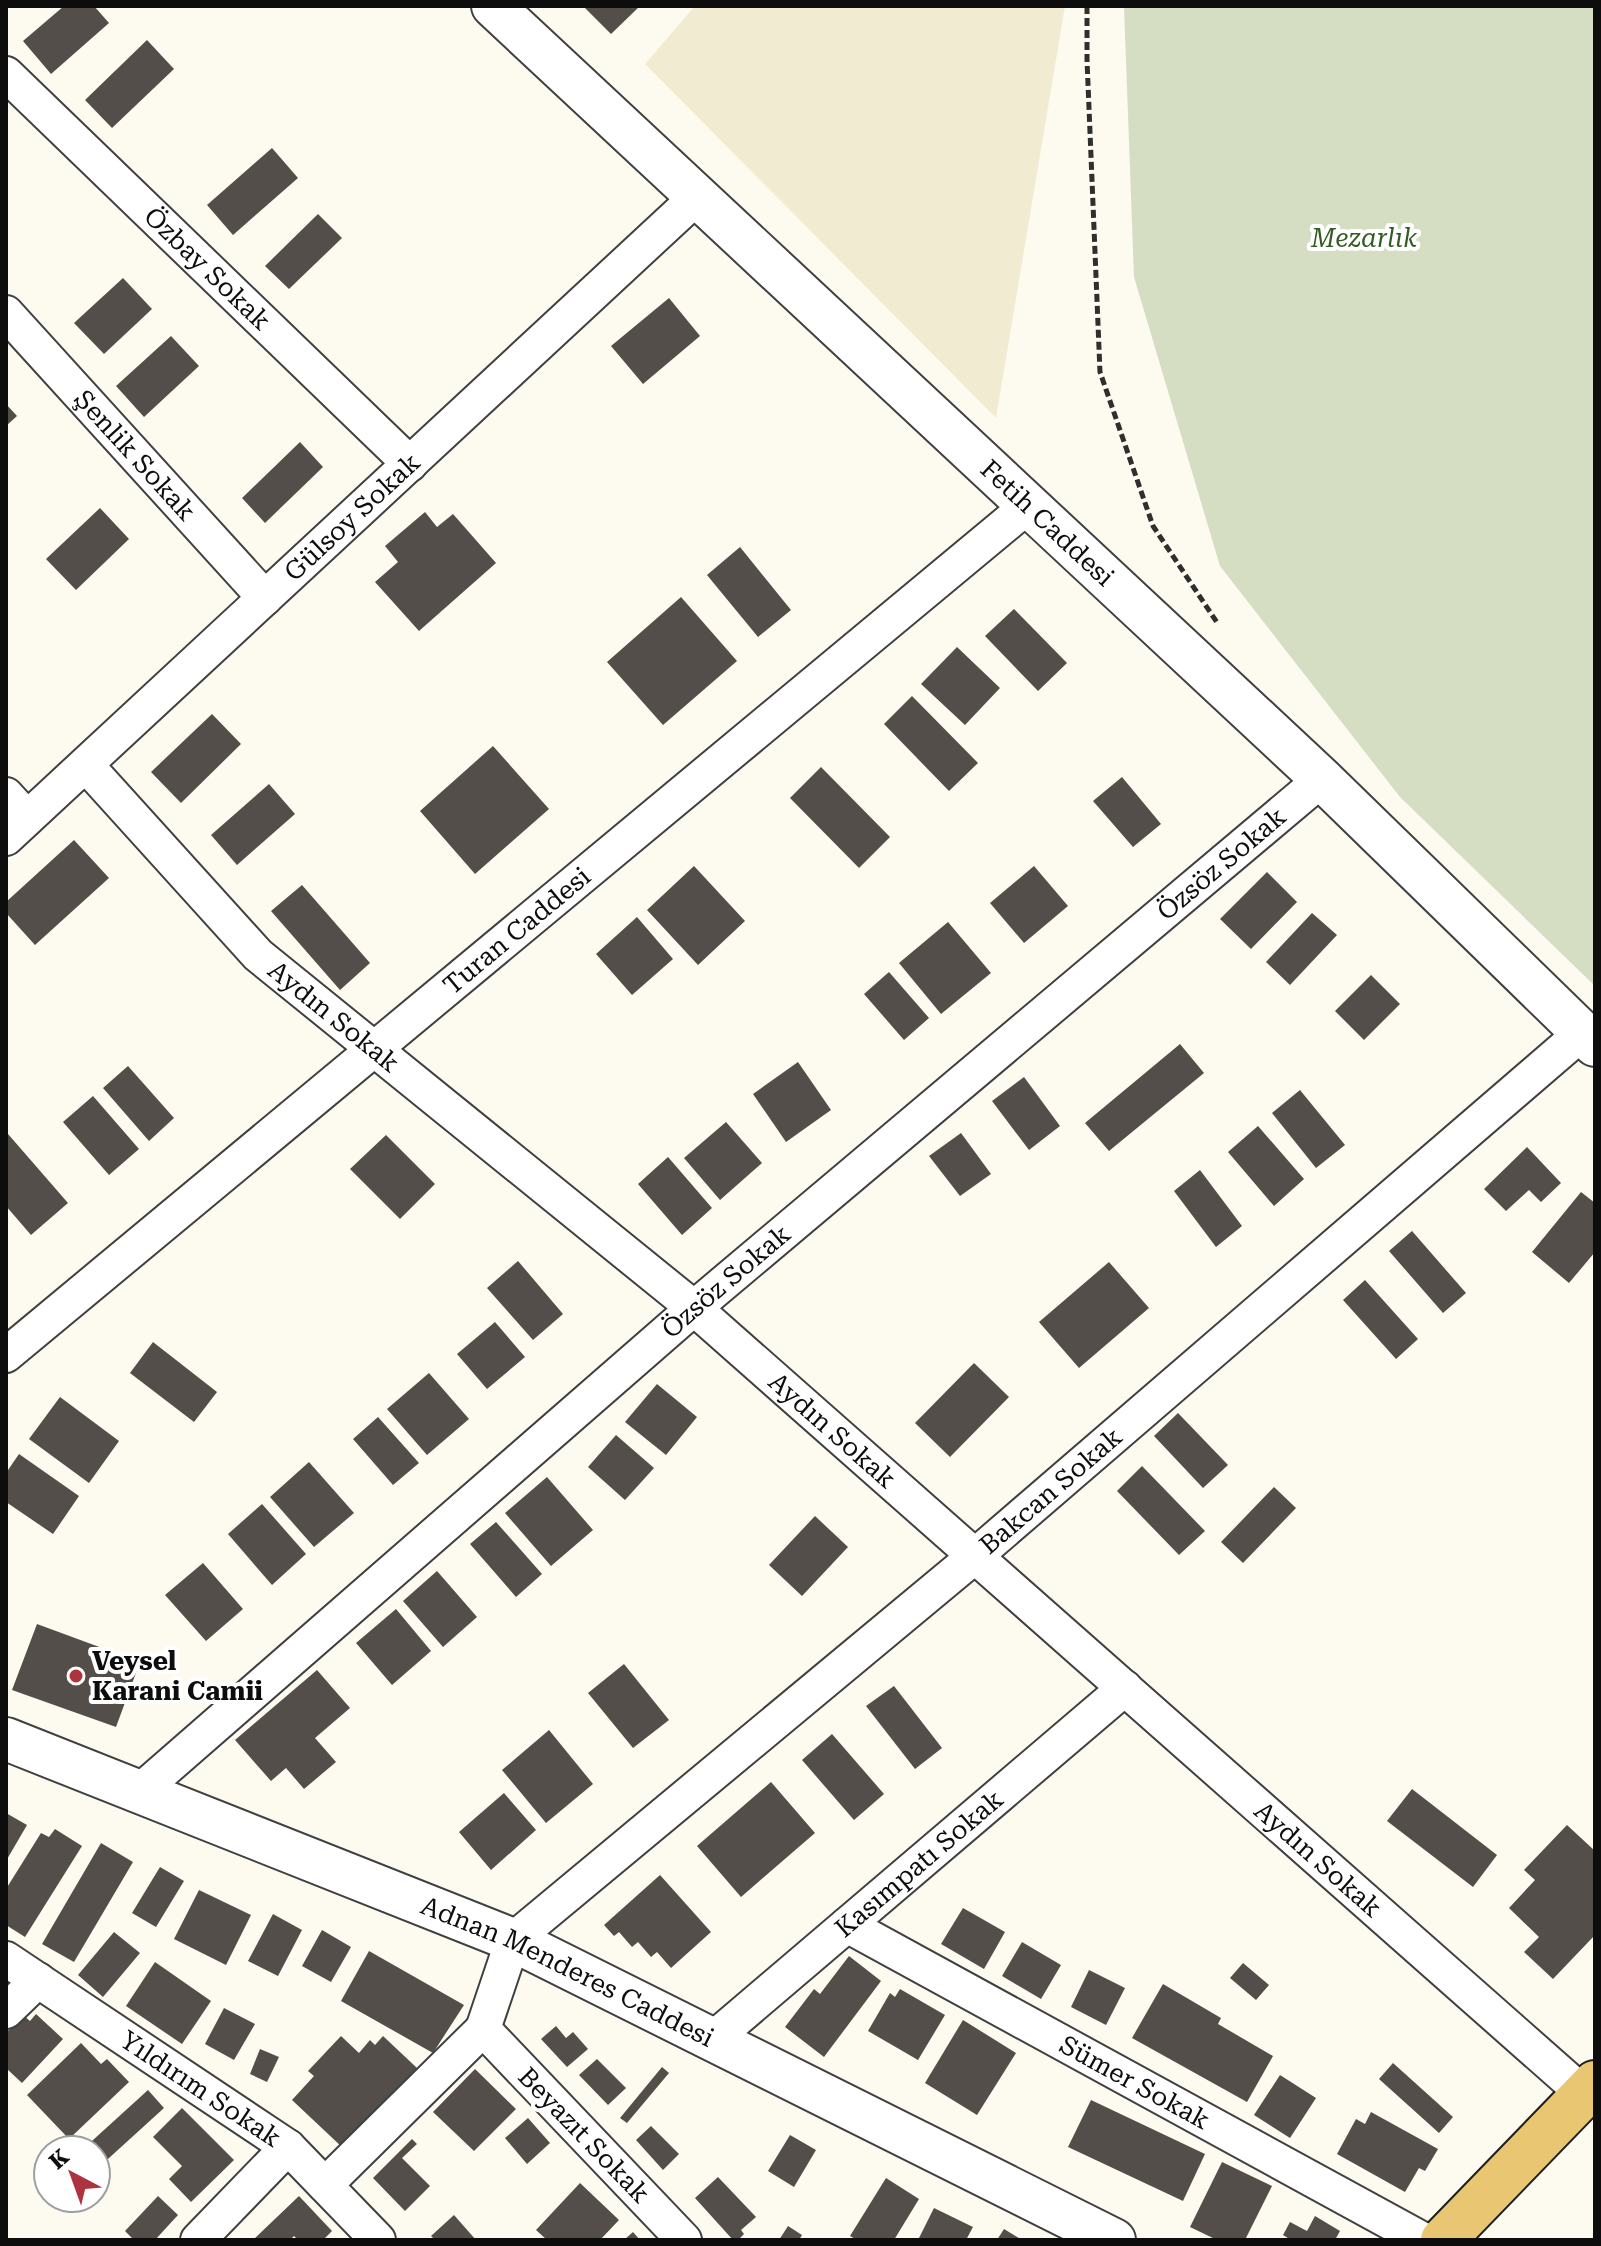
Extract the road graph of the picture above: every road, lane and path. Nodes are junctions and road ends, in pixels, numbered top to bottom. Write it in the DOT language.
graph roads {
  1 [pos="493,6"];
  2 [pos="1087,6"];
  3 [pos="6,74"];
  4 [pos="698,196"];
  5 [pos="6,313"];
  6 [pos="410,464"];
  7 [pos="1029,505"];
  8 [pos="265,598"];
  9 [pos="1224,633"];
  10 [pos="86,765"];
  11 [pos="1322,779"];
  12 [pos="13,817"];
  13 [pos="1589,1039"];
  14 [pos="374,1049"];
  15 [pos="694,1308"];
  16 [pos="6,1355"];
  17 [pos="975,1556"];
  18 [pos="1125,1688"];
  19 [pos="6,1739"];
  20 [pos="139,1792"];
  21 [pos="847,1925"];
  22 [pos="513,1940"];
  23 [pos="6,1959"];
  24 [pos="38,1980"];
  25 [pos="6,2011"];
  26 [pos="483,2029"];
  27 [pos="712,2040"];
  28 [pos="1590,2088"];
  29 [pos="288,2147"];
  30 [pos="325,2185"];
  31 [pos="198,2240"];
  32 [pos="378,2240"];
  33 [pos="684,2240"];
  34 [pos="1114,2240"];
  35 [pos="1423,2240"];
  36 [pos="1443,2240"];
  1 -- 4 [label="street, Fetih Caddesi"];
  2 -- 9 [label="path"];
  3 -- 6 [label="street, Özbay Sokak"];
  4 -- 6 [label="street, Gülsoy Sokak"];
  4 -- 7 [label="street, Fetih Caddesi"];
  5 -- 8 [label="street, Şenlik Sokak"];
  6 -- 8 [label="street, Gülsoy Sokak"];
  7 -- 11 [label="street, Fetih Caddesi"];
  7 -- 14 [label="street, Turan Caddesi"];
  8 -- 10 [label="street, Gülsoy Sokak"];
  10 -- 12 [label="street, Gülsoy Sokak"];
  10 -- 14 [label="street, Aydın Sokak"];
  11 -- 13 [label="street, Fetih Caddesi"];
  11 -- 15 [label="street, Özsöz Sokak"];
  13 -- 17 [label="street, Bakcan Sokak"];
  14 -- 15 [label="street, Aydın Sokak"];
  14 -- 16 [label="street, Turan Caddesi"];
  15 -- 17 [label="street, Aydın Sokak"];
  15 -- 20 [label="street, Özsöz Sokak"];
  17 -- 18 [label="street, Aydın Sokak"];
  17 -- 22 [label="street, Bakcan Sokak"];
  18 -- 21 [label="street, Kasımpatı Sokak"];
  18 -- 28 [label="street, Aydın Sokak"];
  19 -- 20 [label="street, Adnan Menderes Caddesi"];
  20 -- 22 [label="street, Adnan Menderes Caddesi"];
  21 -- 27 [label="street, Kasımpatı Sokak"];
  21 -- 35 [label="street, Sümer Sokak"];
  22 -- 26 [label="street"];
  22 -- 27 [label="street, Adnan Menderes Caddesi"];
  23 -- 24 [label="street, Yıldırım Sokak"];
  24 -- 25 [label="street"];
  24 -- 29 [label="street, Yıldırım Sokak"];
  26 -- 30 [label="street"];
  26 -- 33 [label="street, Beyazıt Sokak"];
  27 -- 34 [label="street, Adnan Menderes Caddesi"];
  28 -- 36 [label="main road"];
  29 -- 30 [label="street, Yıldırım Sokak"];
  29 -- 31 [label="street"];
  30 -- 32 [label="street, Yıldırım Sokak"];
}
